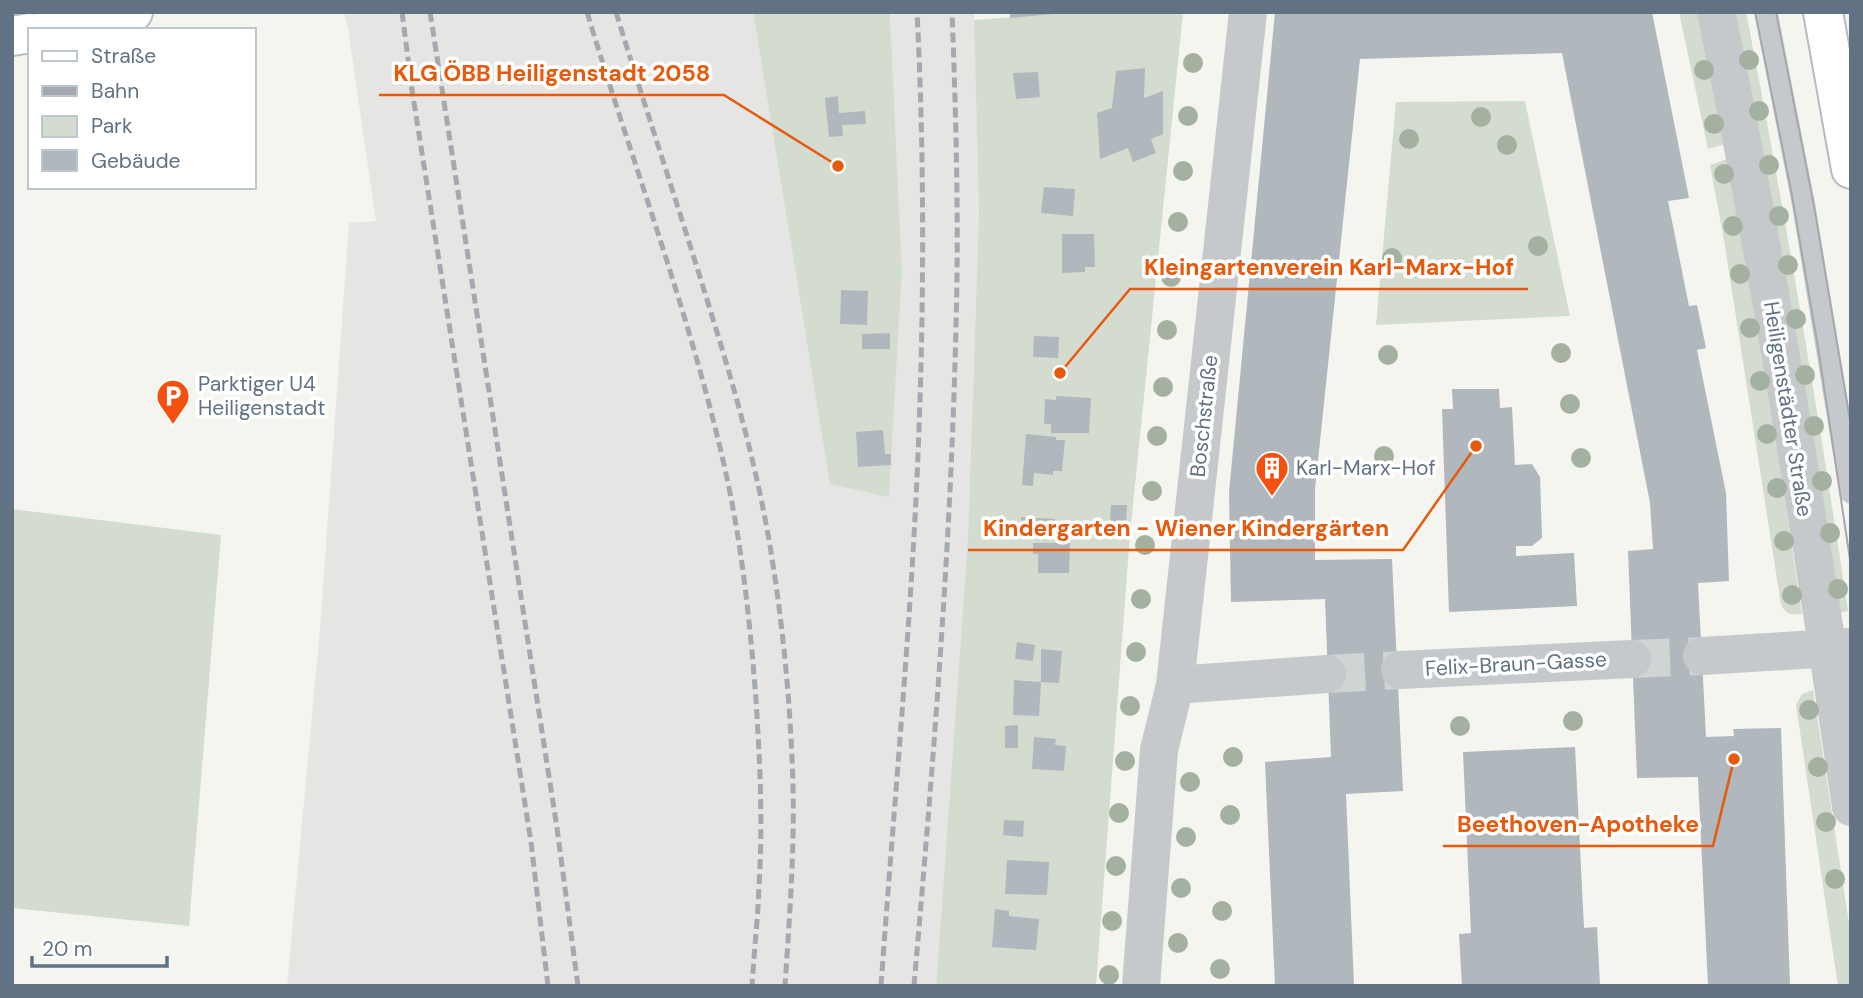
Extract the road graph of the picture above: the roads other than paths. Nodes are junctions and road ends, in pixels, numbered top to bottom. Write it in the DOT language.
graph roads {
  1 [pos="133,12"];
  2 [pos="1248,12"];
  3 [pos="1716,12"];
  4 [pos="1766,12"];
  5 [pos="1823,12"];
  6 [pos="56,28"];
  7 [pos="1851,169"];
  8 [pos="1851,492"];
  9 [pos="1839,648"];
  10 [pos="1702,656"];
  11 [pos="1632,659"];
  12 [pos="1400,670"];
  13 [pos="1327,674"];
  14 [pos="1175,685"];
  15 [pos="1851,807"];
  16 [pos="1141,986"];
  1 -- 6 [label="main road"];
  2 -- 14 [label="street, Boschstraße"];
  3 -- 9 [label="street, Heiligenstädter Straße"];
  4 -- 8 [label="lane"];
  5 -- 7 [label="main road"];
  9 -- 10 [label="street"];
  9 -- 15 [label="street, Heiligenstädter Straße"];
  11 -- 12 [label="street, Felix-Braun-Gasse"];
  13 -- 14 [label="street"];
  14 -- 16 [label="street, Boschstraße"];
}
